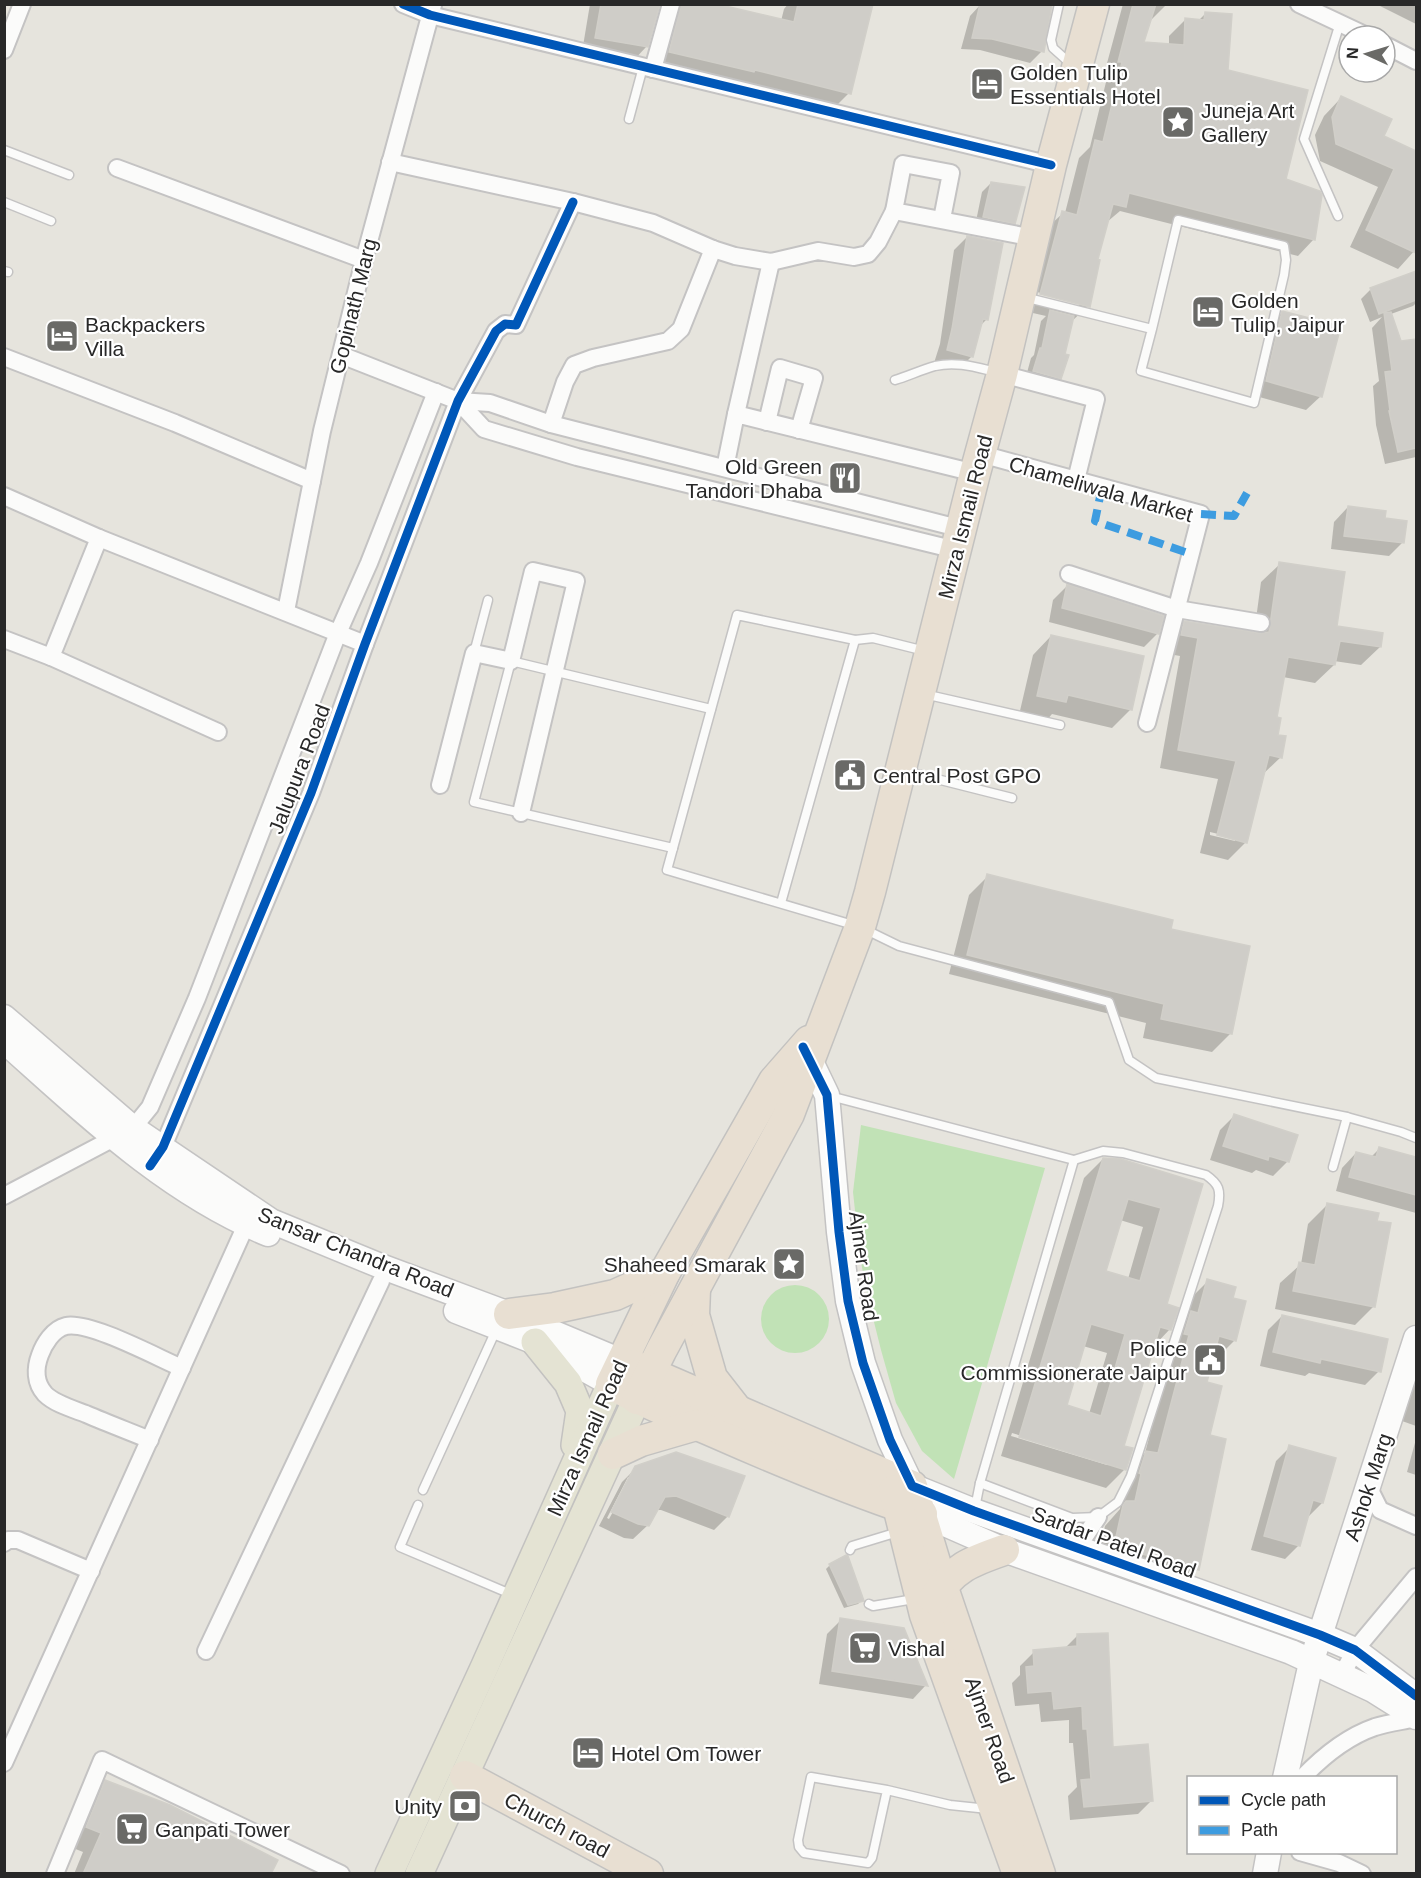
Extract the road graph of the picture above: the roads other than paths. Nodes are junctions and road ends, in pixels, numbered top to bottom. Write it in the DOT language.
graph roads {
  1 [pos="403,4"];
  2 [pos="671,4"];
  3 [pos="1059,4"];
  4 [pos="1094,4"];
  5 [pos="1299,4"];
  6 [pos="19,5"];
  7 [pos="1316,8"];
  8 [pos="431,10"];
  9 [pos="1341,23"];
  10 [pos="4,50"];
  11 [pos="1397,51"];
  12 [pos="1416,61"];
  13 [pos="648,68"];
  14 [pos="1077,70"];
  15 [pos="629,119"];
  16 [pos="4,150"];
  17 [pos="390,162"];
  18 [pos="1051,165"];
  19 [pos="117,168"];
  20 [pos="69,175"];
  21 [pos="4,202"];
  22 [pos="573,202"];
  23 [pos="894,211"];
  24 [pos="1338,216"];
  25 [pos="942,219"];
  26 [pos="51,220"];
  27 [pos="1034,238"];
  28 [pos="713,249"];
  29 [pos="364,260"];
  30 [pos="771,262"];
  31 [pos="1020,296"];
  32 [pos="1152,329"];
  33 [pos="341,355"];
  34 [pos="4,357"];
  35 [pos="1002,374"];
  36 [pos="895,380"];
  37 [pos="436,392"];
  38 [pos="458,401"];
  39 [pos="736,414"];
  40 [pos="767,422"];
  41 [pos="551,424"];
  42 [pos="799,430"];
  43 [pos="978,464"];
  44 [pos="725,468"];
  45 [pos="1076,480"];
  46 [pos="312,481"];
  47 [pos="4,496"];
  48 [pos="99,537"];
  49 [pos="959,540"];
  50 [pos="1069,574"];
  51 [pos="488,600"];
  52 [pos="1177,609"];
  53 [pos="286,612"];
  54 [pos="1260,623"];
  55 [pos="338,633"];
  56 [pos="4,639"];
  57 [pos="855,640"];
  58 [pos="365,644"];
  59 [pos="474,653"];
  60 [pos="930,653"];
  61 [pos="51,657"];
  62 [pos="510,661"];
  63 [pos="555,671"];
  64 [pos="920,693"];
  65 [pos="711,709"];
  66 [pos="1148,723"];
  67 [pos="1060,725"];
  68 [pos="218,732"];
  69 [pos="901,770"];
  70 [pos="440,785"];
  71 [pos="1012,798"];
  72 [pos="521,813"];
  73 [pos="673,848"];
  74 [pos="781,903"];
  75 [pos="860,927"];
  76 [pos="4,1017"];
  77 [pos="4,1041"];
  78 [pos="807,1053"];
  79 [pos="827,1095"];
  80 [pos="1347,1117"];
  81 [pos="124,1134"];
  82 [pos="1416,1138"];
  83 [pos="156,1156"];
  84 [pos="1074,1160"];
  85 [pos="1333,1167"];
  86 [pos="4,1196"];
  87 [pos="246,1225"];
  88 [pos="665,1272"];
  89 [pos="381,1281"];
  90 [pos="695,1289"];
  91 [pos="503,1320"];
  92 [pos="1416,1338"];
  93 [pos="535,1342"];
  94 [pos="182,1368"];
  95 [pos="616,1372"];
  96 [pos="644,1386"];
  97 [pos="738,1411"];
  98 [pos="696,1425"];
  99 [pos="150,1440"];
  100 [pos="613,1454"];
  101 [pos="569,1478"];
  102 [pos="980,1483"];
  103 [pos="1368,1486"];
  104 [pos="423,1490"];
  105 [pos="905,1503"];
  106 [pos="418,1505"];
  107 [pos="974,1511"];
  108 [pos="1098,1517"];
  109 [pos="1416,1526"];
  110 [pos="4,1543"];
  111 [pos="1077,1548"];
  112 [pos="850,1550"];
  113 [pos="1004,1550"];
  114 [pos="91,1570"];
  115 [pos="1416,1577"];
  116 [pos="516,1596"];
  117 [pos="929,1599"];
  118 [pos="869,1604"];
  119 [pos="1313,1633"];
  120 [pos="1355,1650"];
  121 [pos="206,1651"];
  122 [pos="1301,1658"];
  123 [pos="484,1668"];
  124 [pos="1341,1677"];
  125 [pos="1377,1681"];
  126 [pos="507,1683"];
  127 [pos="1416,1696"];
  128 [pos="1416,1718"];
  129 [pos="4,1763"];
  130 [pos="465,1776"];
  131 [pos="1285,1776"];
  132 [pos="1304,1776"];
  133 [pos="887,1790"];
  134 [pos="994,1810"];
  135 [pos="1269,1854"];
  136 [pos="1307,1854"];
  137 [pos="633,1870"];
  138 [pos="55,1874"];
  139 [pos="341,1874"];
  140 [pos="389,1874"];
  141 [pos="419,1874"];
  142 [pos="1018,1874"];
  143 [pos="1040,1874"];
  144 [pos="1265,1874"];
  145 [pos="1362,1874"];
  1 -- 8 [label="street"];
  2 -- 13 [label="street"];
  3 -- 14 [label="lane"];
  4 -- 14 [label="highway, Mirza Ismail Road"];
  5 -- 7 [label="street"];
  6 -- 10 [label="street"];
  7 -- 9 [label="street"];
  8 -- 13 [label="street"];
  8 -- 17 [label="street, Gopinath Marg"];
  9 -- 24 [label="lane"];
  11 -- 12 [label="street"];
  13 -- 15 [label="lane"];
  13 -- 18 [label="street"];
  14 -- 18 [label="highway, Mirza Ismail Road"];
  16 -- 20 [label="lane"];
  17 -- 22 [label="street"];
  17 -- 29 [label="street, Gopinath Marg"];
  18 -- 27 [label="highway, Mirza Ismail Road"];
  19 -- 29 [label="street"];
  21 -- 26 [label="lane"];
  22 -- 28 [label="street"];
  22 -- 38 [label="street, Jalupura Road"];
  23 -- 25 [label="street"];
  23 -- 25 [label="street"];
  23 -- 30 [label="street"];
  25 -- 27 [label="street"];
  27 -- 31 [label="highway, Mirza Ismail Road"];
  28 -- 30 [label="street"];
  28 -- 41 [label="street"];
  29 -- 33 [label="street, Gopinath Marg"];
  30 -- 39 [label="street"];
  31 -- 32 [label="lane"];
  31 -- 35 [label="highway, Mirza Ismail Road"];
  32 -- 32 [label="lane"];
  33 -- 37 [label="street"];
  33 -- 46 [label="street, Gopinath Marg"];
  34 -- 46 [label="street"];
  35 -- 36 [label="lane"];
  35 -- 43 [label="highway, Mirza Ismail Road"];
  35 -- 45 [label="street"];
  37 -- 38 [label="street"];
  37 -- 55 [label="street, Jalupura Road"];
  38 -- 41 [label="street"];
  38 -- 49 [label="street"];
  38 -- 58 [label="street, Jalupura Road"];
  39 -- 40 [label="street, Chameliwala Market"];
  39 -- 44 [label="street"];
  40 -- 42 [label="street, Chameliwala Market"];
  40 -- 42 [label="street"];
  41 -- 44 [label="street"];
  42 -- 43 [label="street, Chameliwala Market"];
  43 -- 45 [label="street, Chameliwala Market"];
  43 -- 49 [label="highway, Mirza Ismail Road"];
  44 -- 49 [label="street"];
  45 -- 52 [label="street, Chameliwala Market"];
  46 -- 53 [label="street, Gopinath Marg"];
  47 -- 48 [label="street"];
  48 -- 53 [label="street"];
  48 -- 61 [label="street"];
  49 -- 60 [label="highway, Mirza Ismail Road"];
  50 -- 52 [label="street"];
  51 -- 59 [label="lane"];
  52 -- 54 [label="street"];
  52 -- 66 [label="street, Chameliwala Market"];
  53 -- 55 [label="street"];
  55 -- 58 [label="street"];
  55 -- 81 [label="street, Jalupura Road"];
  56 -- 61 [label="street"];
  57 -- 60 [label="lane"];
  57 -- 65 [label="lane"];
  57 -- 74 [label="lane"];
  58 -- 83 [label="street, Jalupura Road"];
  59 -- 62 [label="street"];
  59 -- 70 [label="street"];
  60 -- 64 [label="highway, Mirza Ismail Road"];
  61 -- 68 [label="street"];
  62 -- 63 [label="lane"];
  62 -- 63 [label="street"];
  62 -- 72 [label="lane"];
  63 -- 65 [label="lane"];
  63 -- 72 [label="street"];
  64 -- 67 [label="lane"];
  64 -- 69 [label="highway, Mirza Ismail Road"];
  65 -- 73 [label="lane"];
  69 -- 71 [label="lane"];
  69 -- 75 [label="highway, Mirza Ismail Road"];
  72 -- 73 [label="lane"];
  73 -- 74 [label="lane"];
  74 -- 75 [label="lane"];
  75 -- 78 [label="highway, Mirza Ismail Road"];
  75 -- 80 [label="lane"];
  76 -- 81 [label="street, Sansar Chandra Road"];
  77 -- 81 [label="street, Sansar Chandra Road"];
  78 -- 79 [label="street, Ajmer Road"];
  78 -- 88 [label="highway, Mirza Ismail Road"];
  78 -- 90 [label="highway, Mirza Ismail Road"];
  79 -- 84 [label="lane"];
  79 -- 105 [label="street, Ajmer Road"];
  80 -- 82 [label="lane"];
  80 -- 85 [label="lane"];
  81 -- 83 [label="street, Sansar Chandra Road"];
  81 -- 86 [label="street"];
  83 -- 87 [label="street, Sansar Chandra Road"];
  83 -- 91 [label="street, Sansar Chandra Road"];
  84 -- 102 [label="lane"];
  84 -- 108 [label="lane"];
  87 -- 89 [label="street, Sansar Chandra Road"];
  87 -- 94 [label="street"];
  88 -- 91 [label="highway"];
  88 -- 95 [label="highway, Mirza Ismail Road"];
  89 -- 91 [label="street, Sansar Chandra Road"];
  89 -- 121 [label="street"];
  90 -- 96 [label="highway, Mirza Ismail Road"];
  90 -- 97 [label="highway"];
  91 -- 93 [label="street, Sansar Chandra Road"];
  91 -- 95 [label="street, Sansar Chandra Road"];
  91 -- 104 [label="lane"];
  92 -- 103 [label="street, Ashok Marg"];
  93 -- 95 [label="street, Sansar Chandra Road"];
  93 -- 101 [label="main road"];
  94 -- 99 [label="street"];
  94 -- 99 [label="street"];
  95 -- 96 [label="highway, Sansar Chandra Road"];
  95 -- 101 [label="main road, Mirza Ismail Road"];
  96 -- 97 [label="highway, Sardar Patel Road"];
  96 -- 98 [label="highway, Sardar Patel Road"];
  96 -- 100 [label="main road, Mirza Ismail Road"];
  97 -- 105 [label="highway, Sardar Patel Road"];
  98 -- 100 [label="highway"];
  98 -- 105 [label="highway, Sardar Patel Road"];
  99 -- 114 [label="street"];
  100 -- 126 [label="main road, Mirza Ismail Road"];
  101 -- 116 [label="main road, Mirza Ismail Road"];
  102 -- 107 [label="lane"];
  102 -- 108 [label="lane"];
  103 -- 109 [label="street"];
  103 -- 119 [label="street, Ashok Marg"];
  105 -- 107 [label="street, Sardar Patel Road"];
  105 -- 112 [label="lane"];
  105 -- 113 [label="street, Sardar Patel Road"];
  105 -- 117 [label="highway"];
  106 -- 116 [label="lane"];
  107 -- 111 [label="street, Sardar Patel Road"];
  108 -- 111 [label="street"];
  110 -- 114 [label="street"];
  111 -- 119 [label="street, Sardar Patel Road"];
  113 -- 117 [label="highway"];
  113 -- 122 [label="street, Sardar Patel Road"];
  114 -- 129 [label="street"];
  115 -- 120 [label="street"];
  116 -- 123 [label="main road, Mirza Ismail Road"];
  117 -- 118 [label="lane"];
  117 -- 134 [label="highway, Ajmer Road"];
  117 -- 143 [label="highway, Ajmer Road"];
  119 -- 120 [label="street"];
  119 -- 122 [label="street, Ashok Marg"];
  120 -- 124 [label="street"];
  120 -- 125 [label="street"];
  122 -- 124 [label="street"];
  122 -- 131 [label="street, Ashok Marg"];
  123 -- 126 [label="main road"];
  123 -- 140 [label="main road, Mirza Ismail Road"];
  124 -- 125 [label="street"];
  125 -- 127 [label="street"];
  125 -- 128 [label="street"];
  126 -- 130 [label="main road, Mirza Ismail Road"];
  128 -- 132 [label="street"];
  130 -- 137 [label="highway, Church road"];
  130 -- 141 [label="main road, Mirza Ismail Road"];
  133 -- 133 [label="lane"];
  133 -- 134 [label="lane"];
  134 -- 142 [label="highway, Ajmer Road"];
  135 -- 144 [label="street"];
  136 -- 145 [label="street"];
  138 -- 139 [label="street"];
}
